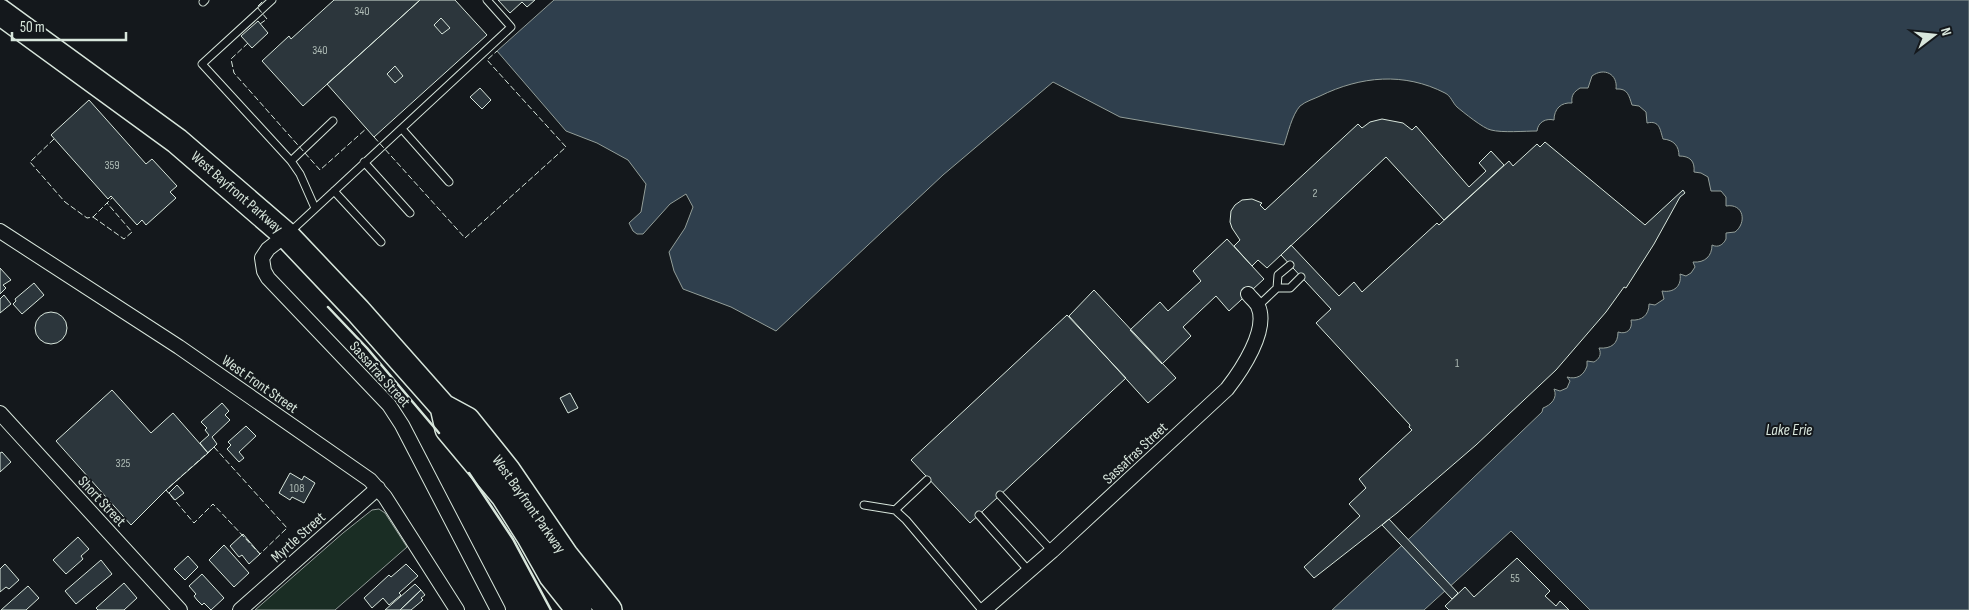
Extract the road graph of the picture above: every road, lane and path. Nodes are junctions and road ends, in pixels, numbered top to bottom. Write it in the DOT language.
graph roads {
  1 [pos="272,0"];
  2 [pos="487,0"];
  3 [pos="0,12"];
  4 [pos="333,121"];
  5 [pos="402,129"];
  6 [pos="291,161"];
  7 [pos="364,162"];
  8 [pos="449,182"];
  9 [pos="334,190"];
  10 [pos="315,208"];
  11 [pos="410,213"];
  12 [pos="0,231"];
  13 [pos="286,235"];
  14 [pos="381,242"];
  15 [pos="1290,264"];
  16 [pos="1301,277"];
  17 [pos="1276,288"];
  18 [pos="1248,294"];
  19 [pos="1258,306"];
  20 [pos="443,407"];
  21 [pos="0,413"];
  22 [pos="927,480"];
  23 [pos="378,488"];
  24 [pos="1000,495"];
  25 [pos="864,505"];
  26 [pos="895,510"];
  27 [pos="978,515"];
  28 [pos="1052,551"];
  29 [pos="1029,571"];
  30 [pos="180,610"];
  31 [pos="240,610"];
  32 [pos="457,610"];
  33 [pos="498,610"];
  34 [pos="579,610"];
  35 [pos="609,610"];
  36 [pos="983,610"];
  1 -- 6 [label="lane"];
  2 -- 5 [label="lane"];
  3 -- 13 [label="highway, West Bayfront Parkway"];
  4 -- 6 [label="lane"];
  5 -- 7 [label="lane"];
  5 -- 8 [label="lane"];
  6 -- 10 [label="lane"];
  7 -- 9 [label="lane"];
  7 -- 11 [label="lane"];
  9 -- 10 [label="lane"];
  9 -- 14 [label="lane"];
  10 -- 13 [label="lane"];
  12 -- 23 [label="street, West Front Street"];
  13 -- 20 [label="highway, West Bayfront Parkway"];
  13 -- 33 [label="street, Sassafras Street"];
  15 -- 17 [label="lane"];
  16 -- 17 [label="lane"];
  17 -- 19 [label="lane"];
  18 -- 19 [label="street"];
  19 -- 28 [label="street, Sassafras Street"];
  20 -- 34 [label="highway, West Bayfront Parkway"];
  20 -- 35 [label="highway, West Bayfront Parkway"];
  21 -- 30 [label="street, Short Street"];
  22 -- 26 [label="lane"];
  23 -- 31 [label="street, Myrtle Street"];
  23 -- 32 [label="street, West Front Street"];
  24 -- 28 [label="lane"];
  25 -- 26 [label="lane"];
  26 -- 36 [label="lane"];
  27 -- 29 [label="lane"];
  28 -- 29 [label="street, Sassafras Street"];
  29 -- 36 [label="street, Sassafras Street"];
}
